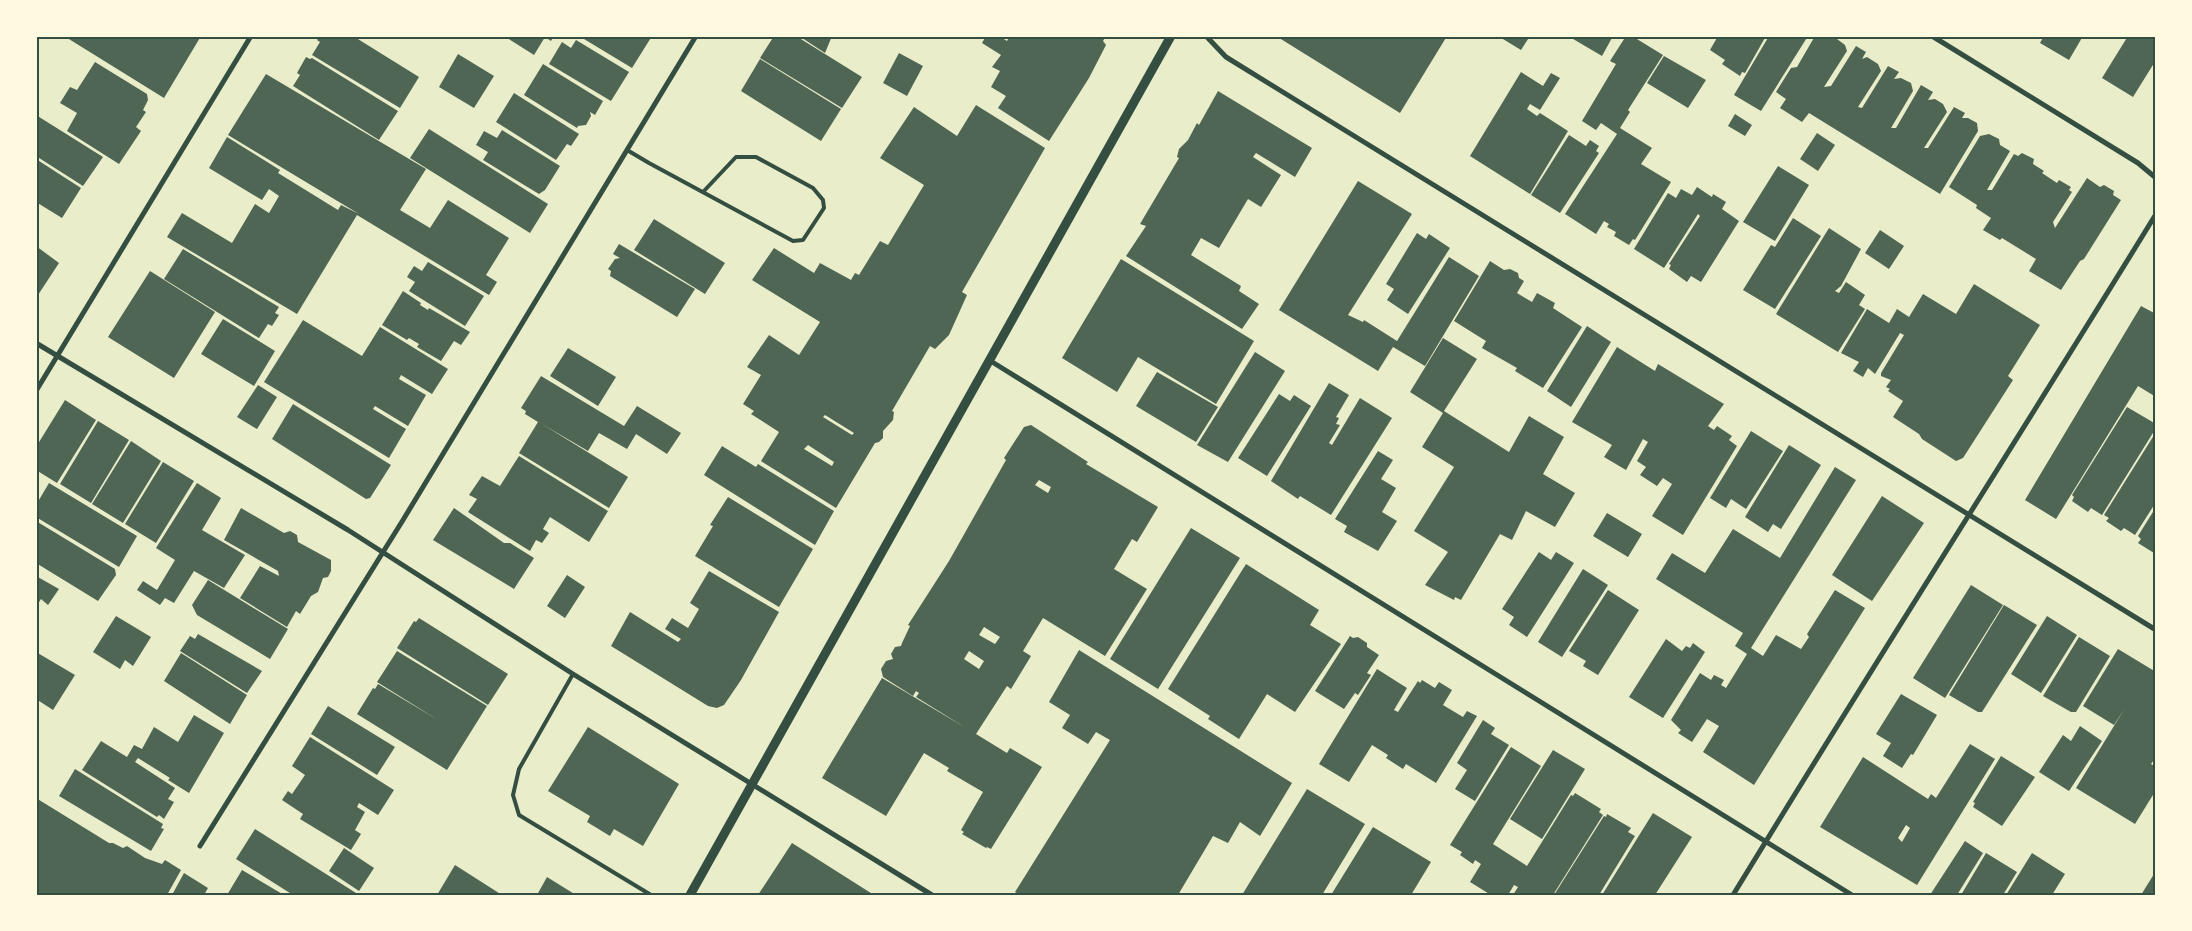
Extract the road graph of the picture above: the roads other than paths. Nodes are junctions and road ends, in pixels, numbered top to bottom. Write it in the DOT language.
graph roads {
  1 [pos="251,36"];
  2 [pos="696,36"];
  3 [pos="1171,36"];
  4 [pos="1206,36"];
  5 [pos="1932,36"];
  6 [pos="627,150"];
  7 [pos="2156,178"];
  8 [pos="703,192"];
  9 [pos="2156,214"];
  10 [pos="36,342"];
  11 [pos="58,356"];
  12 [pos="988,360"];
  13 [pos="36,391"];
  14 [pos="1968,512"];
  15 [pos="382,553"];
  16 [pos="2156,630"];
  17 [pos="573,674"];
  18 [pos="751,784"];
  19 [pos="1765,842"];
  20 [pos="200,846"];
  21 [pos="651,895"];
  22 [pos="690,895"];
  23 [pos="932,895"];
  24 [pos="1733,895"];
  25 [pos="1852,895"];
  1 -- 11 [label="street"];
  2 -- 6 [label="street"];
  3 -- 12 [label="street"];
  4 -- 14 [label="street"];
  5 -- 7 [label="street"];
  6 -- 8 [label="lane"];
  6 -- 15 [label="street"];
  8 -- 8 [label="lane"];
  9 -- 14 [label="street"];
  10 -- 11 [label="street"];
  11 -- 13 [label="street"];
  11 -- 15 [label="street"];
  12 -- 18 [label="street"];
  12 -- 19 [label="street"];
  14 -- 16 [label="street"];
  14 -- 19 [label="street"];
  15 -- 17 [label="street"];
  15 -- 20 [label="street"];
  17 -- 18 [label="street"];
  17 -- 21 [label="lane"];
  18 -- 22 [label="street"];
  18 -- 23 [label="street"];
  19 -- 24 [label="street"];
  19 -- 25 [label="street"];
}
